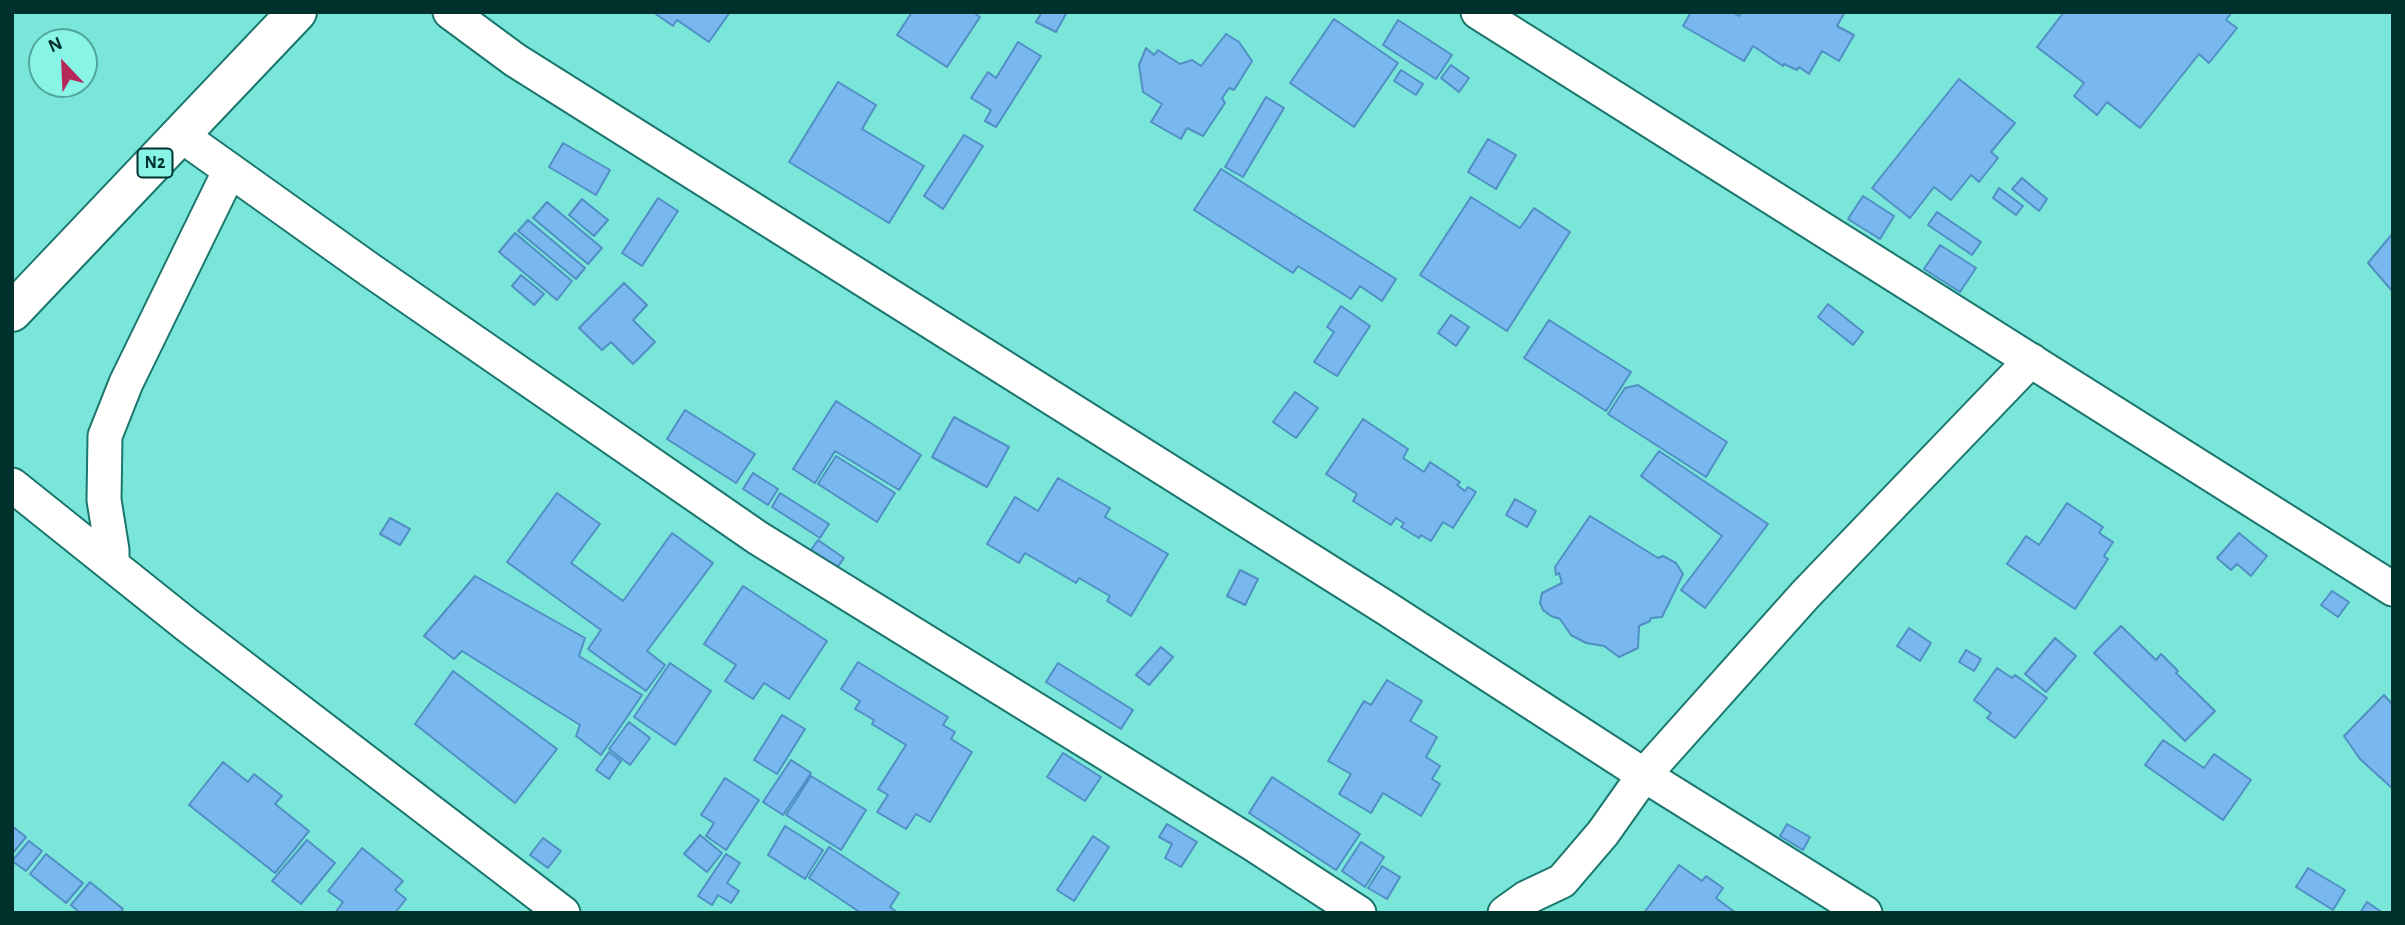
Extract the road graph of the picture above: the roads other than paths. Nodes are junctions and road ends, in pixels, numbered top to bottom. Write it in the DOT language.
graph roads {
  1 [pos="297,12"];
  2 [pos="450,12"];
  3 [pos="1478,12"];
  4 [pos="182,136"];
  5 [pos="230,170"];
  6 [pos="12,312"];
  7 [pos="2031,360"];
  8 [pos="12,485"];
  9 [pos="112,564"];
  10 [pos="2393,589"];
  11 [pos="1644,775"];
  12 [pos="1526,908"];
  13 [pos="563,913"];
  14 [pos="1359,913"];
  15 [pos="1865,913"];
  1 -- 4 [label="main road, N2"];
  2 -- 11 [label="street"];
  3 -- 7 [label="street"];
  4 -- 5 [label="street"];
  4 -- 6 [label="main road, N2"];
  5 -- 9 [label="street"];
  5 -- 14 [label="street"];
  7 -- 10 [label="street"];
  7 -- 11 [label="street"];
  8 -- 9 [label="street"];
  9 -- 13 [label="street"];
  11 -- 12 [label="street"];
  11 -- 15 [label="street"];
}
